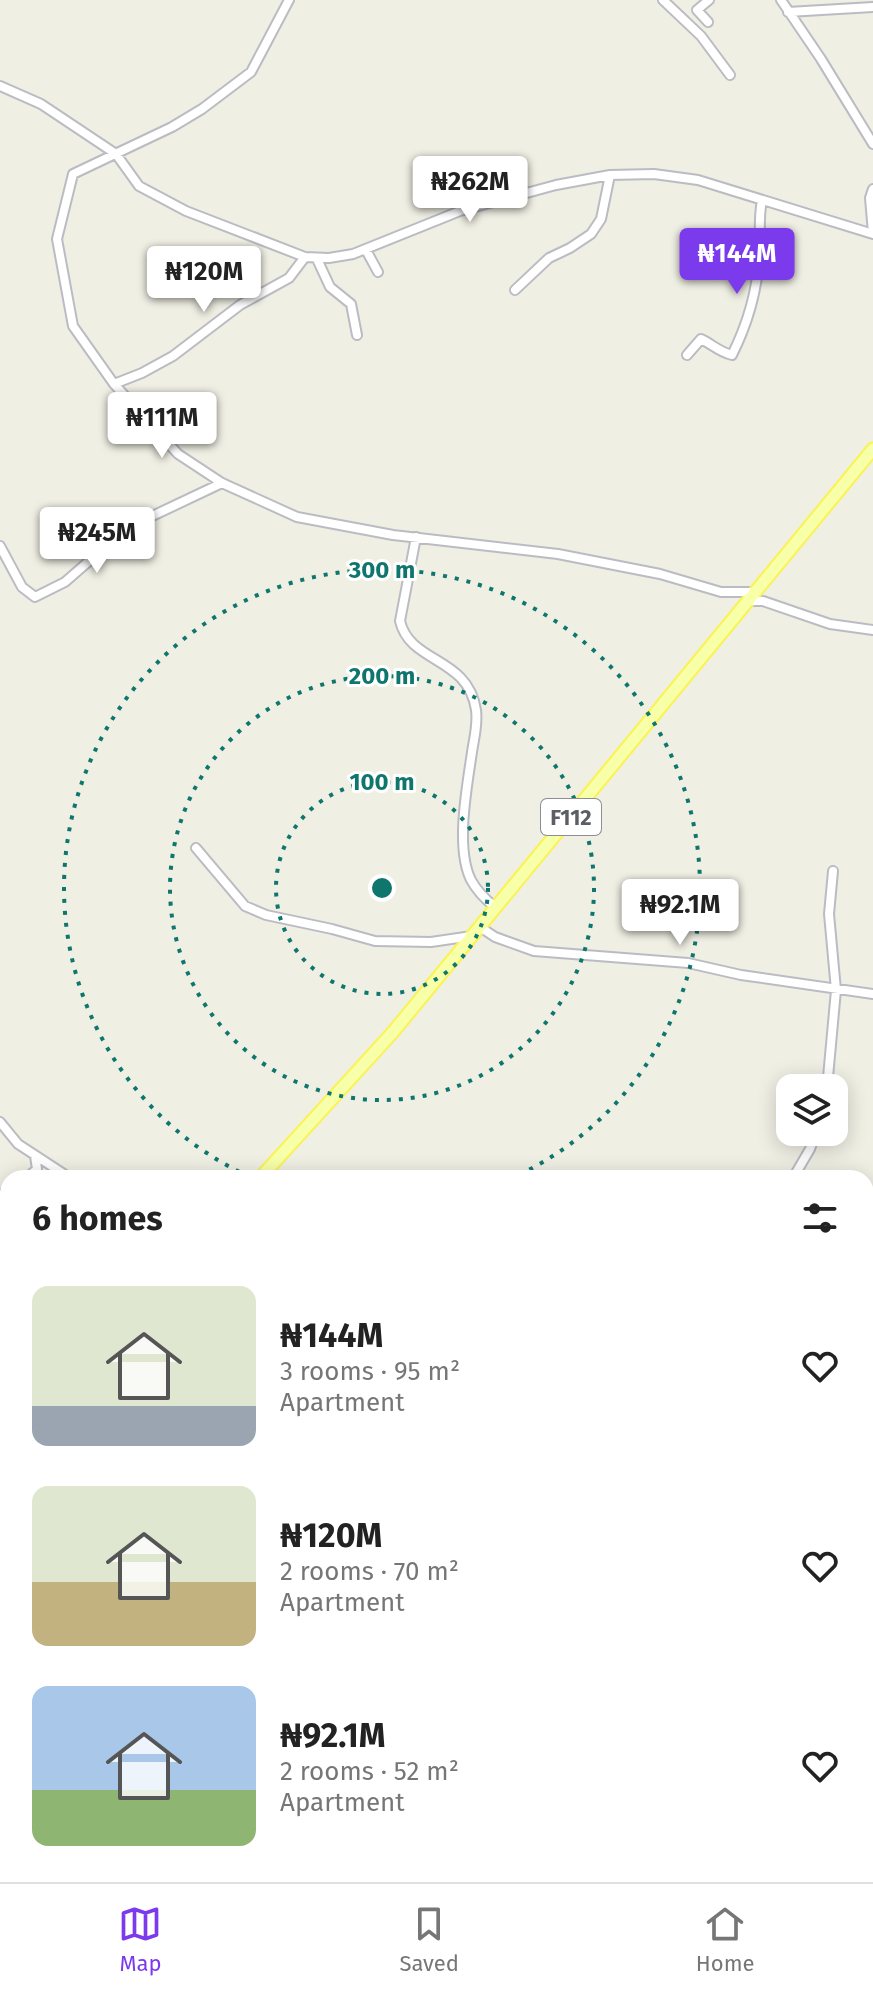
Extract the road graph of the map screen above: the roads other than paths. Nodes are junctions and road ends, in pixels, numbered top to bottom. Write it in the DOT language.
graph roads {
  1 [pos="289,0"];
  2 [pos="663,0"];
  3 [pos="709,0"];
  4 [pos="781,0"];
  5 [pos="873,7"];
  6 [pos="788,12"];
  7 [pos="708,22"];
  8 [pos="730,75"];
  9 [pos="0,86"];
  10 [pos="873,144"];
  11 [pos="116,154"];
  12 [pos="610,175"];
  13 [pos="873,189"];
  14 [pos="762,200"];
  15 [pos="873,233"];
  16 [pos="366,250"];
  17 [pos="305,257"];
  18 [pos="317,259"];
  19 [pos="378,272"];
  20 [pos="515,290"];
  21 [pos="357,335"];
  22 [pos="687,355"];
  23 [pos="114,384"];
  24 [pos="873,449"];
  25 [pos="222,483"];
  26 [pos="416,537"];
  27 [pos="0,546"];
  28 [pos="754,596"];
  29 [pos="873,630"];
  30 [pos="196,848"];
  31 [pos="833,871"];
  32 [pos="495,907"];
  33 [pos="476,932"];
  34 [pos="836,990"];
  35 [pos="873,994"];
  36 [pos="828,1074"];
  37 [pos="0,1122"];
  38 [pos="811,1146"];
  39 [pos="34,1156"];
  40 [pos="34,1170"];
  41 [pos="58,1170"];
  42 [pos="267,1170"];
  43 [pos="798,1170"];
  1 -- 11 [label="street"];
  2 -- 8 [label="street"];
  3 -- 7 [label="street"];
  4 -- 6 [label="street"];
  5 -- 6 [label="street"];
  6 -- 10 [label="street"];
  9 -- 11 [label="street"];
  11 -- 17 [label="street"];
  11 -- 23 [label="street"];
  12 -- 14 [label="street"];
  12 -- 16 [label="street"];
  12 -- 20 [label="street"];
  13 -- 15 [label="street"];
  14 -- 15 [label="street"];
  14 -- 22 [label="street"];
  16 -- 18 [label="street"];
  16 -- 19 [label="street"];
  17 -- 18 [label="street"];
  17 -- 23 [label="street"];
  18 -- 21 [label="street"];
  23 -- 25 [label="street"];
  24 -- 28 [label="main road, F112"];
  25 -- 26 [label="street"];
  25 -- 27 [label="street"];
  26 -- 28 [label="street"];
  26 -- 32 [label="street"];
  28 -- 29 [label="street"];
  28 -- 32 [label="main road, F112"];
  30 -- 33 [label="street"];
  31 -- 34 [label="street"];
  32 -- 33 [label="main road, F112"];
  33 -- 34 [label="street"];
  33 -- 42 [label="main road, F112"];
  34 -- 35 [label="street"];
  34 -- 36 [label="street"];
  37 -- 39 [label="street"];
  38 -- 43 [label="street"];
  39 -- 40 [label="street"];
  39 -- 41 [label="street"];
}
